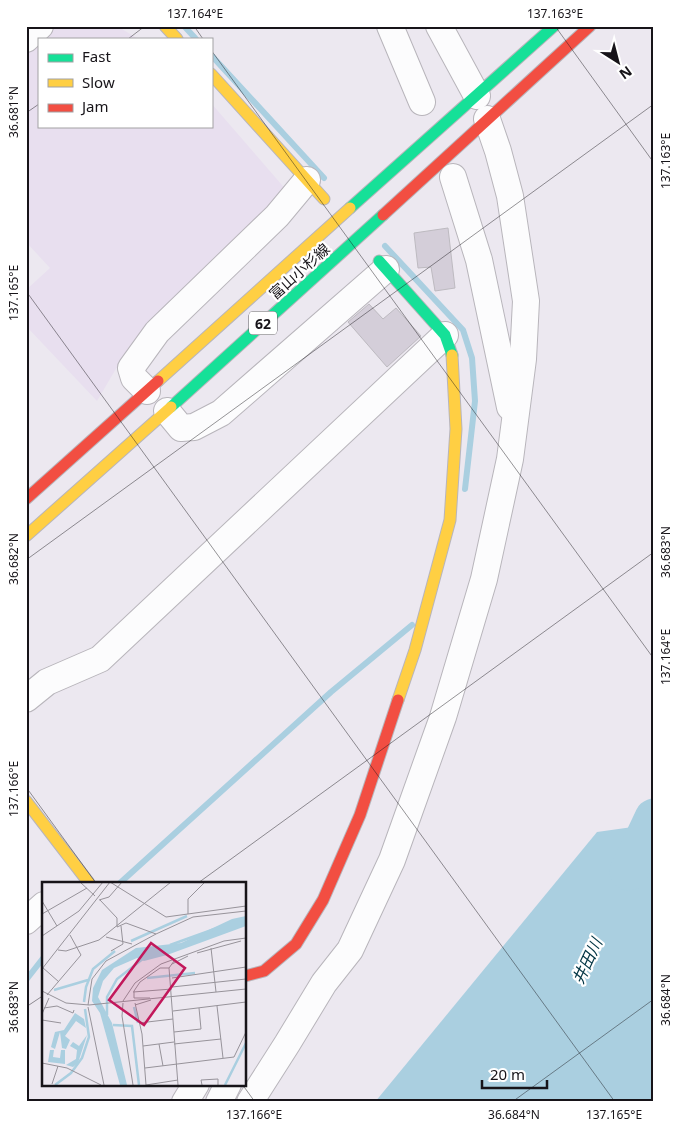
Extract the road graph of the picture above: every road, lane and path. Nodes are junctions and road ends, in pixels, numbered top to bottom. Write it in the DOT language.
graph roads {
  1 [pos="40,26"];
  2 [pos="165,26"];
  3 [pos="390,26"];
  4 [pos="439,26"];
  5 [pos="554,26"];
  6 [pos="590,26"];
  7 [pos="176,38"];
  8 [pos="26,39"];
  9 [pos="212,75"];
  10 [pos="422,102"];
  11 [pos="487,103"];
  12 [pos="454,177"];
  13 [pos="307,180"];
  14 [pos="324,199"];
  15 [pos="382,265"];
  16 [pos="445,335"];
  17 [pos="147,391"];
  18 [pos="166,411"];
  19 [pos="514,427"];
  20 [pos="26,499"];
  21 [pos="26,536"];
  22 [pos="26,699"];
  23 [pos="26,801"];
  24 [pos="79,879"];
  25 [pos="42,907"];
  26 [pos="26,921"];
  27 [pos="246,976"];
  28 [pos="195,1086"];
  29 [pos="227,1086"];
  30 [pos="185,1102"];
  31 [pos="220,1102"];
  32 [pos="250,1102"];
  1 -- 8 [label="street"];
  2 -- 7 [label="main road"];
  3 -- 10 [label="street"];
  4 -- 11 [label="street"];
  5 -- 11 [label="main road, 富山小杉線 / 62"];
  6 -- 11 [label="main road, 富山小杉線 / 62"];
  9 -- 13 [label="main road"];
  11 -- 17 [label="main road, 富山小杉線 / 62"];
  11 -- 18 [label="main road, 富山小杉線 / 62"];
  11 -- 19 [label="street"];
  12 -- 19 [label="street"];
  13 -- 14 [label="main road"];
  13 -- 17 [label="street"];
  15 -- 16 [label="main road"];
  15 -- 18 [label="street"];
  16 -- 22 [label="street"];
  16 -- 27 [label="main road"];
  17 -- 20 [label="main road, 富山小杉線 / 62"];
  18 -- 21 [label="main road, 富山小杉線 / 62"];
  19 -- 32 [label="street"];
  23 -- 24 [label="main road"];
  25 -- 26 [label="street"];
  28 -- 30 [label="street"];
  29 -- 31 [label="street"];
}
